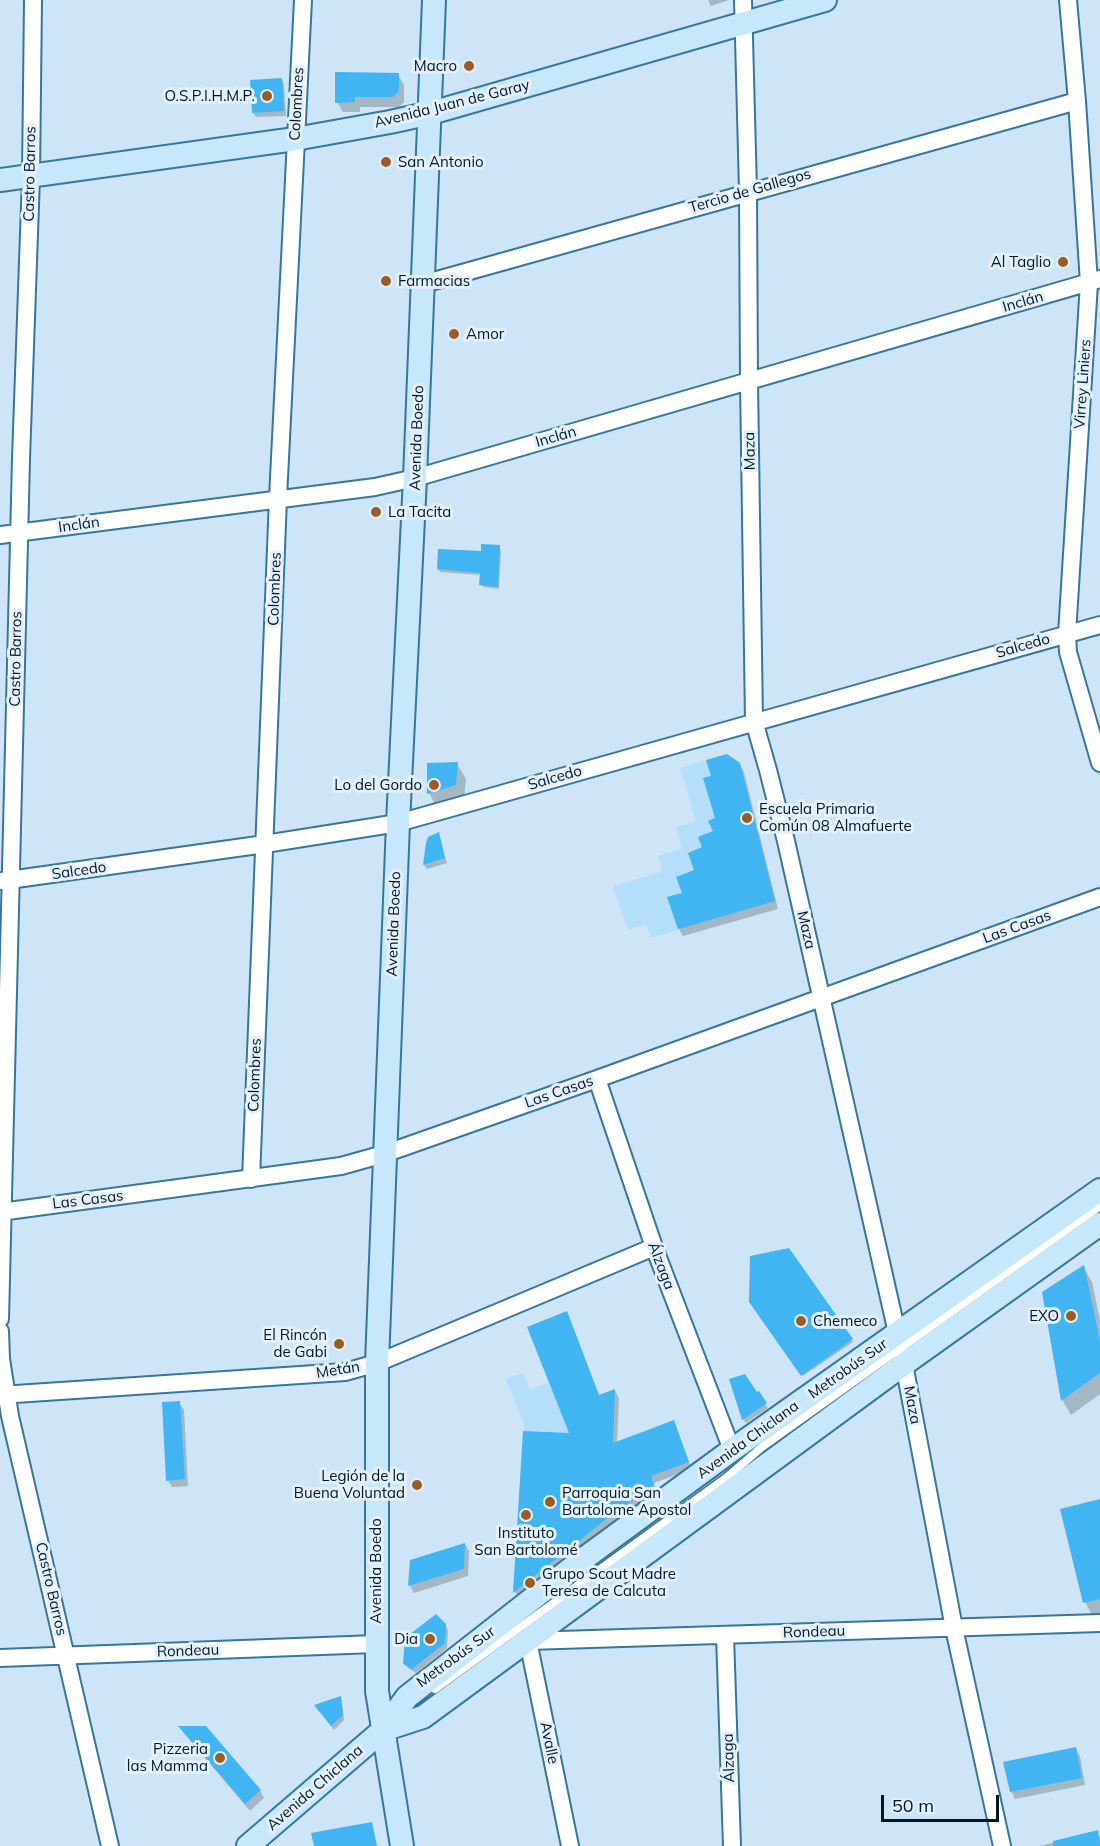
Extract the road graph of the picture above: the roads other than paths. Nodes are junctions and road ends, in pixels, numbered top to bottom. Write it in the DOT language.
graph roads {
  1 [pos="33,0"];
  2 [pos="303,0"];
  3 [pos="434,0"];
  4 [pos="742,0"];
  5 [pos="825,0"];
  6 [pos="1068,0"];
  7 [pos="743,23"];
  8 [pos="1077,101"];
  9 [pos="430,113"];
  10 [pos="296,139"];
  11 [pos="31,177"];
  12 [pos="0,180"];
  13 [pos="748,191"];
  14 [pos="1095,281"];
  15 [pos="423,284"];
  16 [pos="749,381"];
  17 [pos="416,478"];
  18 [pos="278,498"];
  19 [pos="19,533"];
  20 [pos="0,535"];
  21 [pos="1100,625"];
  22 [pos="1067,634"];
  23 [pos="754,722"];
  24 [pos="1100,763"];
  25 [pos="398,822"];
  26 [pos="264,844"];
  27 [pos="6,880"];
  28 [pos="1100,897"];
  29 [pos="822,998"];
  30 [pos="597,1079"];
  31 [pos="384,1154"];
  32 [pos="251,1179"];
  33 [pos="1100,1190"];
  34 [pos="1100,1206"];
  35 [pos="1,1212"];
  36 [pos="1100,1224"];
  37 [pos="654,1247"];
  38 [pos="0,1319"];
  39 [pos="0,1332"];
  40 [pos="900,1349"];
  41 [pos="377,1363"];
  42 [pos="3,1395"];
  43 [pos="732,1450"];
  44 [pos="1100,1623"];
  45 [pos="954,1628"];
  46 [pos="725,1635"];
  47 [pos="528,1641"];
  48 [pos="376,1644"];
  49 [pos="67,1656"];
  50 [pos="0,1658"];
  51 [pos="426,1695"];
  52 [pos="408,1709"];
  53 [pos="383,1730"];
  54 [pos="110,1846"];
  55 [pos="248,1846"];
  56 [pos="402,1846"];
  57 [pos="570,1846"];
  58 [pos="732,1846"];
  59 [pos="1002,1846"];
  1 -- 11 [label="street, Castro Barros"];
  2 -- 10 [label="street, Colombres"];
  3 -- 9 [label="main road, Avenida Boedo"];
  4 -- 7 [label="street, Maza"];
  5 -- 7 [label="main road, Avenida Juan de Garay"];
  6 -- 8 [label="street, Virrey Liniers"];
  7 -- 9 [label="main road, Avenida Juan de Garay"];
  7 -- 13 [label="street, Maza"];
  8 -- 13 [label="street, Tercio de Gallegos"];
  8 -- 14 [label="street, Virrey Liniers"];
  9 -- 10 [label="main road, Avenida Juan de Garay"];
  9 -- 15 [label="main road, Avenida Boedo"];
  10 -- 11 [label="main road, Avenida Juan de Garay"];
  10 -- 18 [label="street, Colombres"];
  11 -- 12 [label="main road, Avenida Juan de Garay"];
  11 -- 19 [label="street, Castro Barros"];
  13 -- 15 [label="street, Tercio de Gallegos"];
  13 -- 16 [label="street, Maza"];
  14 -- 16 [label="street, Inclán"];
  14 -- 22 [label="street, Virrey Liniers"];
  15 -- 17 [label="main road, Avenida Boedo"];
  16 -- 17 [label="street, Inclán"];
  16 -- 23 [label="street, Maza"];
  17 -- 18 [label="street, Inclán"];
  17 -- 25 [label="main road, Avenida Boedo"];
  18 -- 19 [label="street, Inclán"];
  18 -- 26 [label="street, Colombres"];
  19 -- 20 [label="street, Inclán"];
  19 -- 27 [label="street, Castro Barros"];
  21 -- 22 [label="street, Salcedo"];
  22 -- 23 [label="street, Salcedo"];
  22 -- 24 [label="street, Virrey Liniers"];
  23 -- 25 [label="street, Salcedo"];
  23 -- 29 [label="street, Maza"];
  25 -- 26 [label="street, Salcedo"];
  25 -- 31 [label="main road, Avenida Boedo"];
  26 -- 27 [label="street, Salcedo"];
  26 -- 32 [label="street, Colombres"];
  27 -- 35 [label="street, Castro Barros"];
  28 -- 29 [label="street, Las Casas"];
  29 -- 30 [label="street, Las Casas"];
  29 -- 40 [label="street, Maza"];
  30 -- 31 [label="street, Las Casas"];
  30 -- 37 [label="street, Álzaga"];
  31 -- 32 [label="street, Las Casas"];
  31 -- 41 [label="main road, Avenida Boedo"];
  32 -- 35 [label="street, Las Casas"];
  33 -- 40 [label="main road, Avenida Chiclana"];
  34 -- 40 [label="lane, Metrobús Sur"];
  35 -- 38 [label="street, Castro Barros"];
  36 -- 40 [label="main road, Avenida Chiclana"];
  37 -- 41 [label="street, Metán"];
  37 -- 43 [label="street, Álzaga"];
  39 -- 42 [label="street, Castro Barros"];
  40 -- 43 [label="main road, Avenida Chiclana"];
  40 -- 45 [label="street, Maza"];
  40 -- 47 [label="main road, Avenida Chiclana"];
  40 -- 51 [label="lane, Metrobús Sur"];
  41 -- 42 [label="street, Metán"];
  41 -- 48 [label="main road, Avenida Boedo"];
  42 -- 49 [label="street, Castro Barros"];
  43 -- 53 [label="main road, Avenida Chiclana"];
  44 -- 45 [label="street, Rondeau"];
  45 -- 46 [label="street, Rondeau"];
  45 -- 59 [label="street, Maza"];
  46 -- 47 [label="street, Rondeau"];
  46 -- 58 [label="street, Álzaga"];
  47 -- 53 [label="main road, Avenida Chiclana"];
  47 -- 57 [label="street, Avalle"];
  48 -- 49 [label="street, Rondeau"];
  48 -- 53 [label="main road, Avenida Boedo"];
  49 -- 50 [label="street, Rondeau"];
  49 -- 54 [label="street, Castro Barros"];
  52 -- 53 [label="lane"];
  53 -- 55 [label="main road, Avenida Chiclana"];
  53 -- 56 [label="main road, Avenida Boedo"];
}
